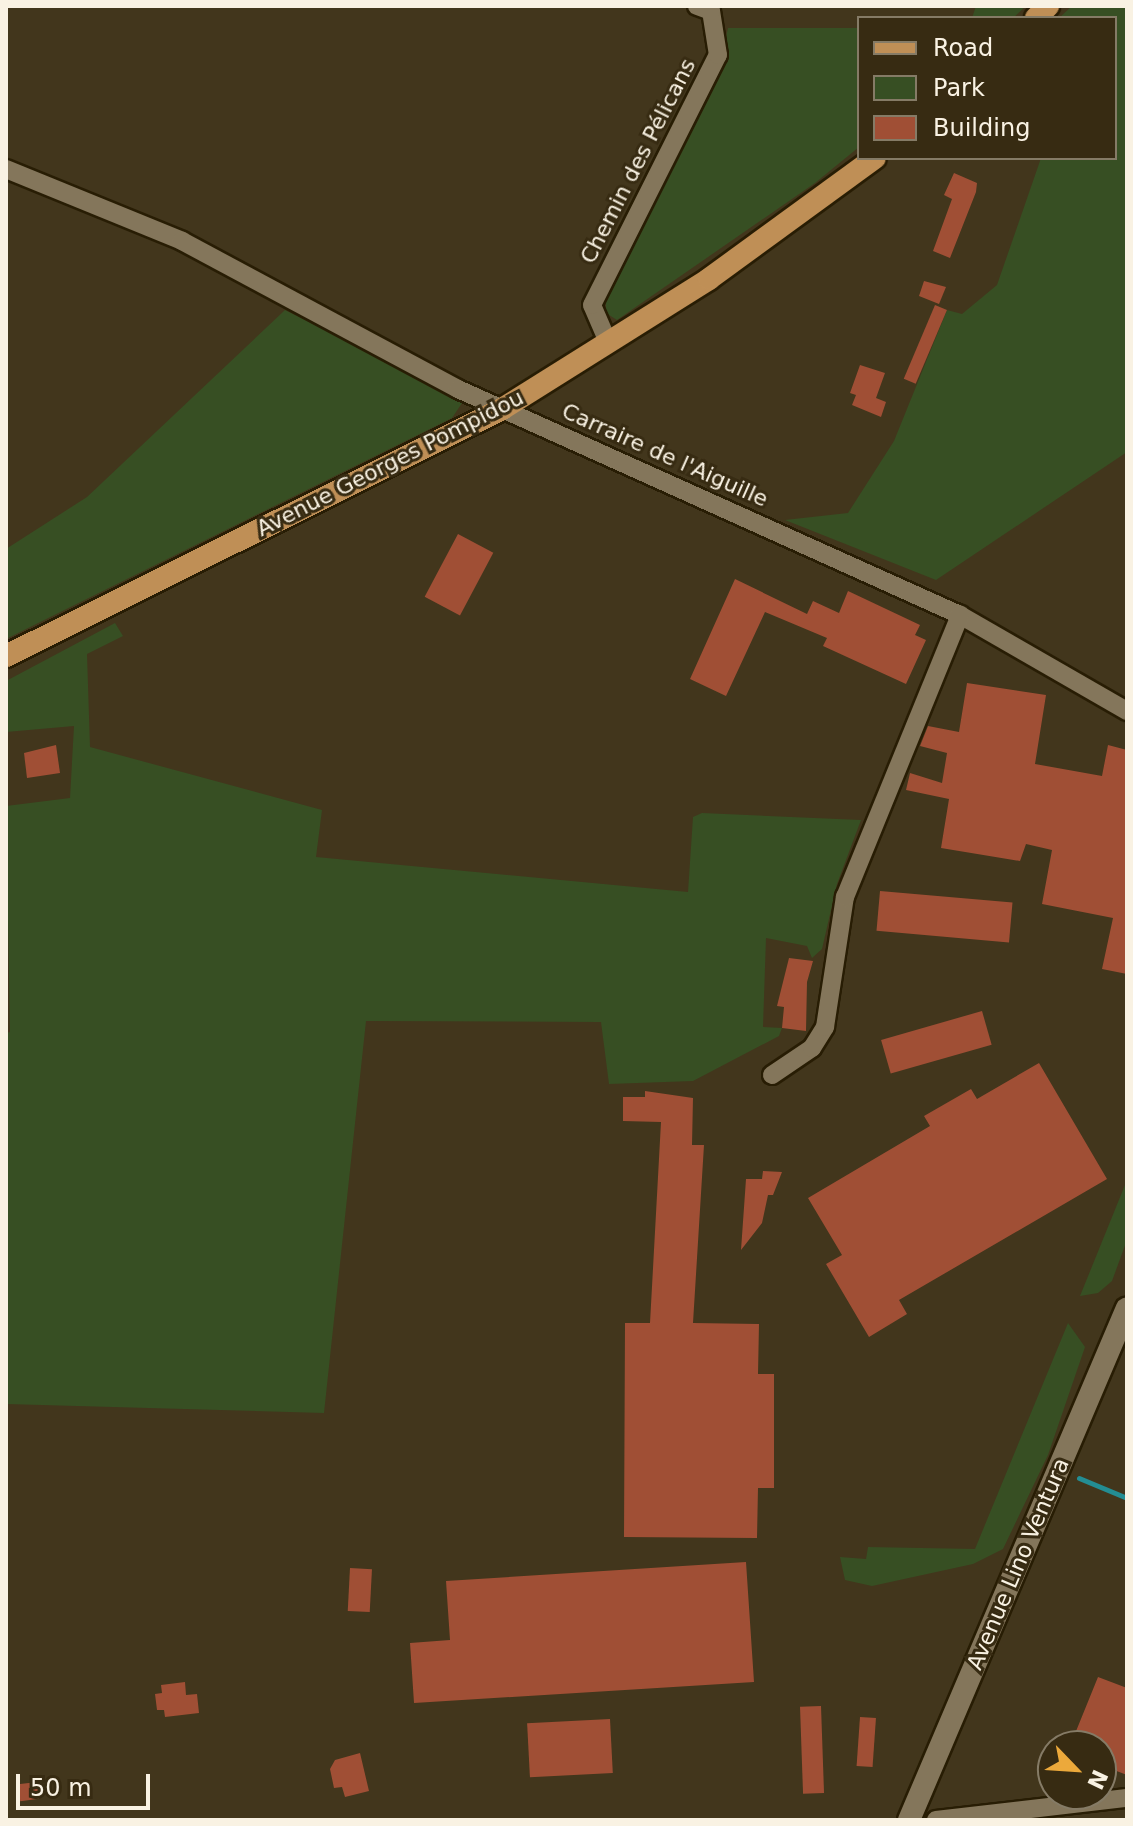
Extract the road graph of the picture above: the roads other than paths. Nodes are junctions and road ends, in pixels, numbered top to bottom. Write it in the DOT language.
graph roads {
  1 [pos="697,6"];
  2 [pos="872,160"];
  3 [pos="6,169"];
  4 [pos="608,342"];
  5 [pos="502,409"];
  6 [pos="960,615"];
  7 [pos="6,656"];
  8 [pos="1127,711"];
  9 [pos="772,1075"];
  10 [pos="1127,1308"];
  11 [pos="1127,1798"];
  12 [pos="909,1820"];
  13 [pos="936,1820"];
  1 -- 4 [label="street, Chemin des Pélicans"];
  2 -- 4 [label="main road, Avenue Georges Pompidou"];
  3 -- 5 [label="street, Carraire de l'Aiguille"];
  4 -- 5 [label="main road, Avenue Georges Pompidou"];
  5 -- 6 [label="street, Carraire de l'Aiguille"];
  5 -- 7 [label="main road, Avenue Georges Pompidou"];
  6 -- 8 [label="street, Carraire de l'Aiguille"];
  6 -- 9 [label="street"];
  10 -- 12 [label="main road, Avenue Lino Ventura"];
  11 -- 13 [label="street"];
}
